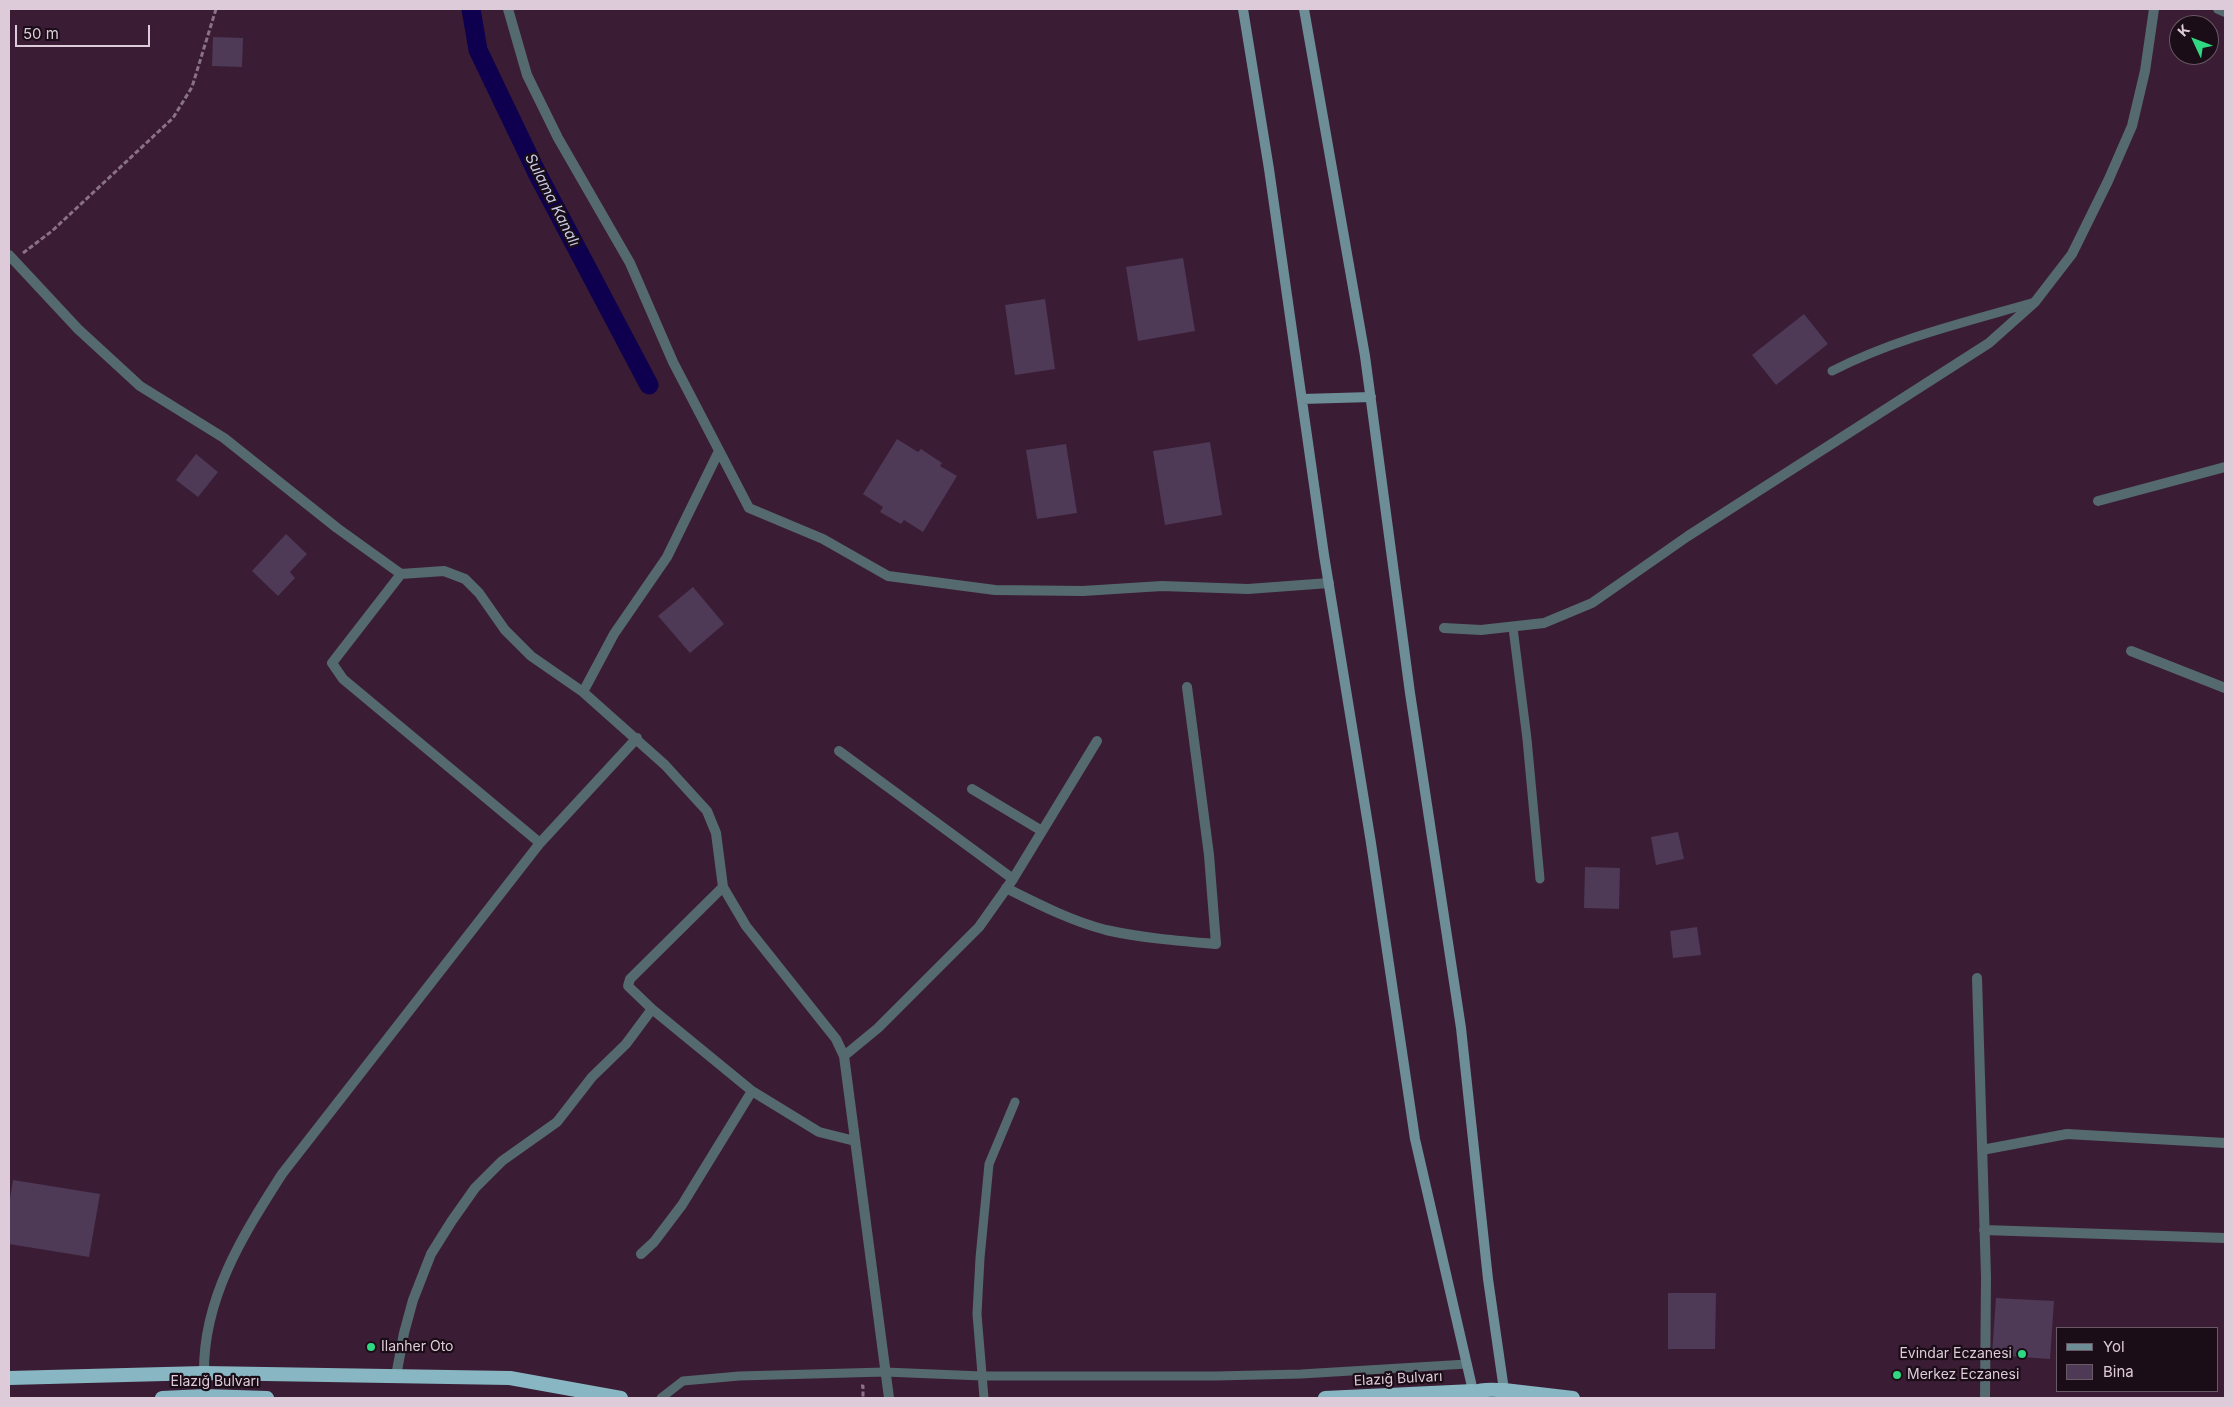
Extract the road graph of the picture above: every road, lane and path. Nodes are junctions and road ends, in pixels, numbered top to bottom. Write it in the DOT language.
graph roads {
  1 [pos="216,9"];
  2 [pos="508,9"];
  3 [pos="1243,9"];
  4 [pos="1304,9"];
  5 [pos="2154,9"];
  6 [pos="2218,9"];
  7 [pos="2225,12"];
  8 [pos="10,261"];
  9 [pos="2035,302"];
  10 [pos="1832,372"];
  11 [pos="1371,397"];
  12 [pos="1302,400"];
  13 [pos="719,451"];
  14 [pos="2225,467"];
  15 [pos="2098,501"];
  16 [pos="401,574"];
  17 [pos="1329,583"];
  18 [pos="1444,628"];
  19 [pos="1512,628"];
  20 [pos="2131,650"];
  21 [pos="1187,687"];
  22 [pos="2225,688"];
  23 [pos="582,692"];
  24 [pos="636,738"];
  25 [pos="1097,741"];
  26 [pos="839,751"];
  27 [pos="972,789"];
  28 [pos="1042,831"];
  29 [pos="540,843"];
  30 [pos="1013,879"];
  31 [pos="1540,880"];
  32 [pos="723,886"];
  33 [pos="1006,888"];
  34 [pos="1977,978"];
  35 [pos="652,1009"];
  36 [pos="844,1056"];
  37 [pos="752,1091"];
  38 [pos="1015,1102"];
  39 [pos="855,1141"];
  40 [pos="2225,1143"];
  41 [pos="1982,1150"];
  42 [pos="1984,1230"];
  43 [pos="2225,1238"];
  44 [pos="641,1254"];
  45 [pos="1467,1364"];
  46 [pos="885,1372"];
  47 [pos="204,1373"];
  48 [pos="396,1376"];
  49 [pos="982,1376"];
  50 [pos="9,1378"];
  51 [pos="863,1386"];
  52 [pos="1508,1394"];
  53 [pos="1468,1395"];
  54 [pos="162,1398"];
  55 [pos="267,1398"];
  56 [pos="621,1398"];
  57 [pos="661,1398"];
  58 [pos="863,1398"];
  59 [pos="889,1398"];
  60 [pos="984,1398"];
  61 [pos="1325,1398"];
  62 [pos="1573,1398"];
  63 [pos="1985,1398"];
  1 -- 8 [label="path"];
  2 -- 13 [label="street"];
  3 -- 12 [label="main road"];
  4 -- 11 [label="main road"];
  5 -- 9 [label="street"];
  6 -- 7 [label="street"];
  8 -- 16 [label="street"];
  9 -- 10 [label="lane"];
  9 -- 19 [label="street"];
  11 -- 12 [label="main road"];
  11 -- 52 [label="main road"];
  12 -- 17 [label="main road"];
  13 -- 17 [label="street"];
  13 -- 23 [label="street"];
  14 -- 15 [label="street"];
  16 -- 23 [label="street"];
  16 -- 29 [label="street"];
  17 -- 45 [label="main road"];
  18 -- 19 [label="street"];
  19 -- 31 [label="lane"];
  20 -- 22 [label="street"];
  21 -- 33 [label="street"];
  23 -- 24 [label="street"];
  24 -- 29 [label="street"];
  24 -- 32 [label="street"];
  25 -- 28 [label="street"];
  26 -- 30 [label="street"];
  27 -- 28 [label="street"];
  28 -- 30 [label="street"];
  29 -- 47 [label="street"];
  30 -- 33 [label="street"];
  32 -- 35 [label="street"];
  32 -- 36 [label="street"];
  33 -- 36 [label="street"];
  34 -- 41 [label="street"];
  35 -- 37 [label="street"];
  35 -- 48 [label="street"];
  36 -- 39 [label="street"];
  37 -- 39 [label="street"];
  37 -- 44 [label="street"];
  38 -- 49 [label="lane"];
  39 -- 46 [label="street"];
  40 -- 41 [label="street"];
  41 -- 42 [label="street"];
  42 -- 43 [label="street"];
  42 -- 63 [label="street"];
  45 -- 49 [label="lane"];
  45 -- 53 [label="main road"];
  46 -- 49 [label="lane"];
  46 -- 57 [label="lane"];
  46 -- 59 [label="street"];
  47 -- 48 [label="highway"];
  47 -- 50 [label="highway"];
  48 -- 56 [label="highway"];
  49 -- 60 [label="lane"];
  51 -- 58 [label="path"];
  52 -- 53 [label="highway, Elazığ Bulvarı"];
  52 -- 62 [label="highway"];
  53 -- 61 [label="highway, Elazığ Bulvarı"];
  54 -- 55 [label="highway, Elazığ Bulvarı"];
}
